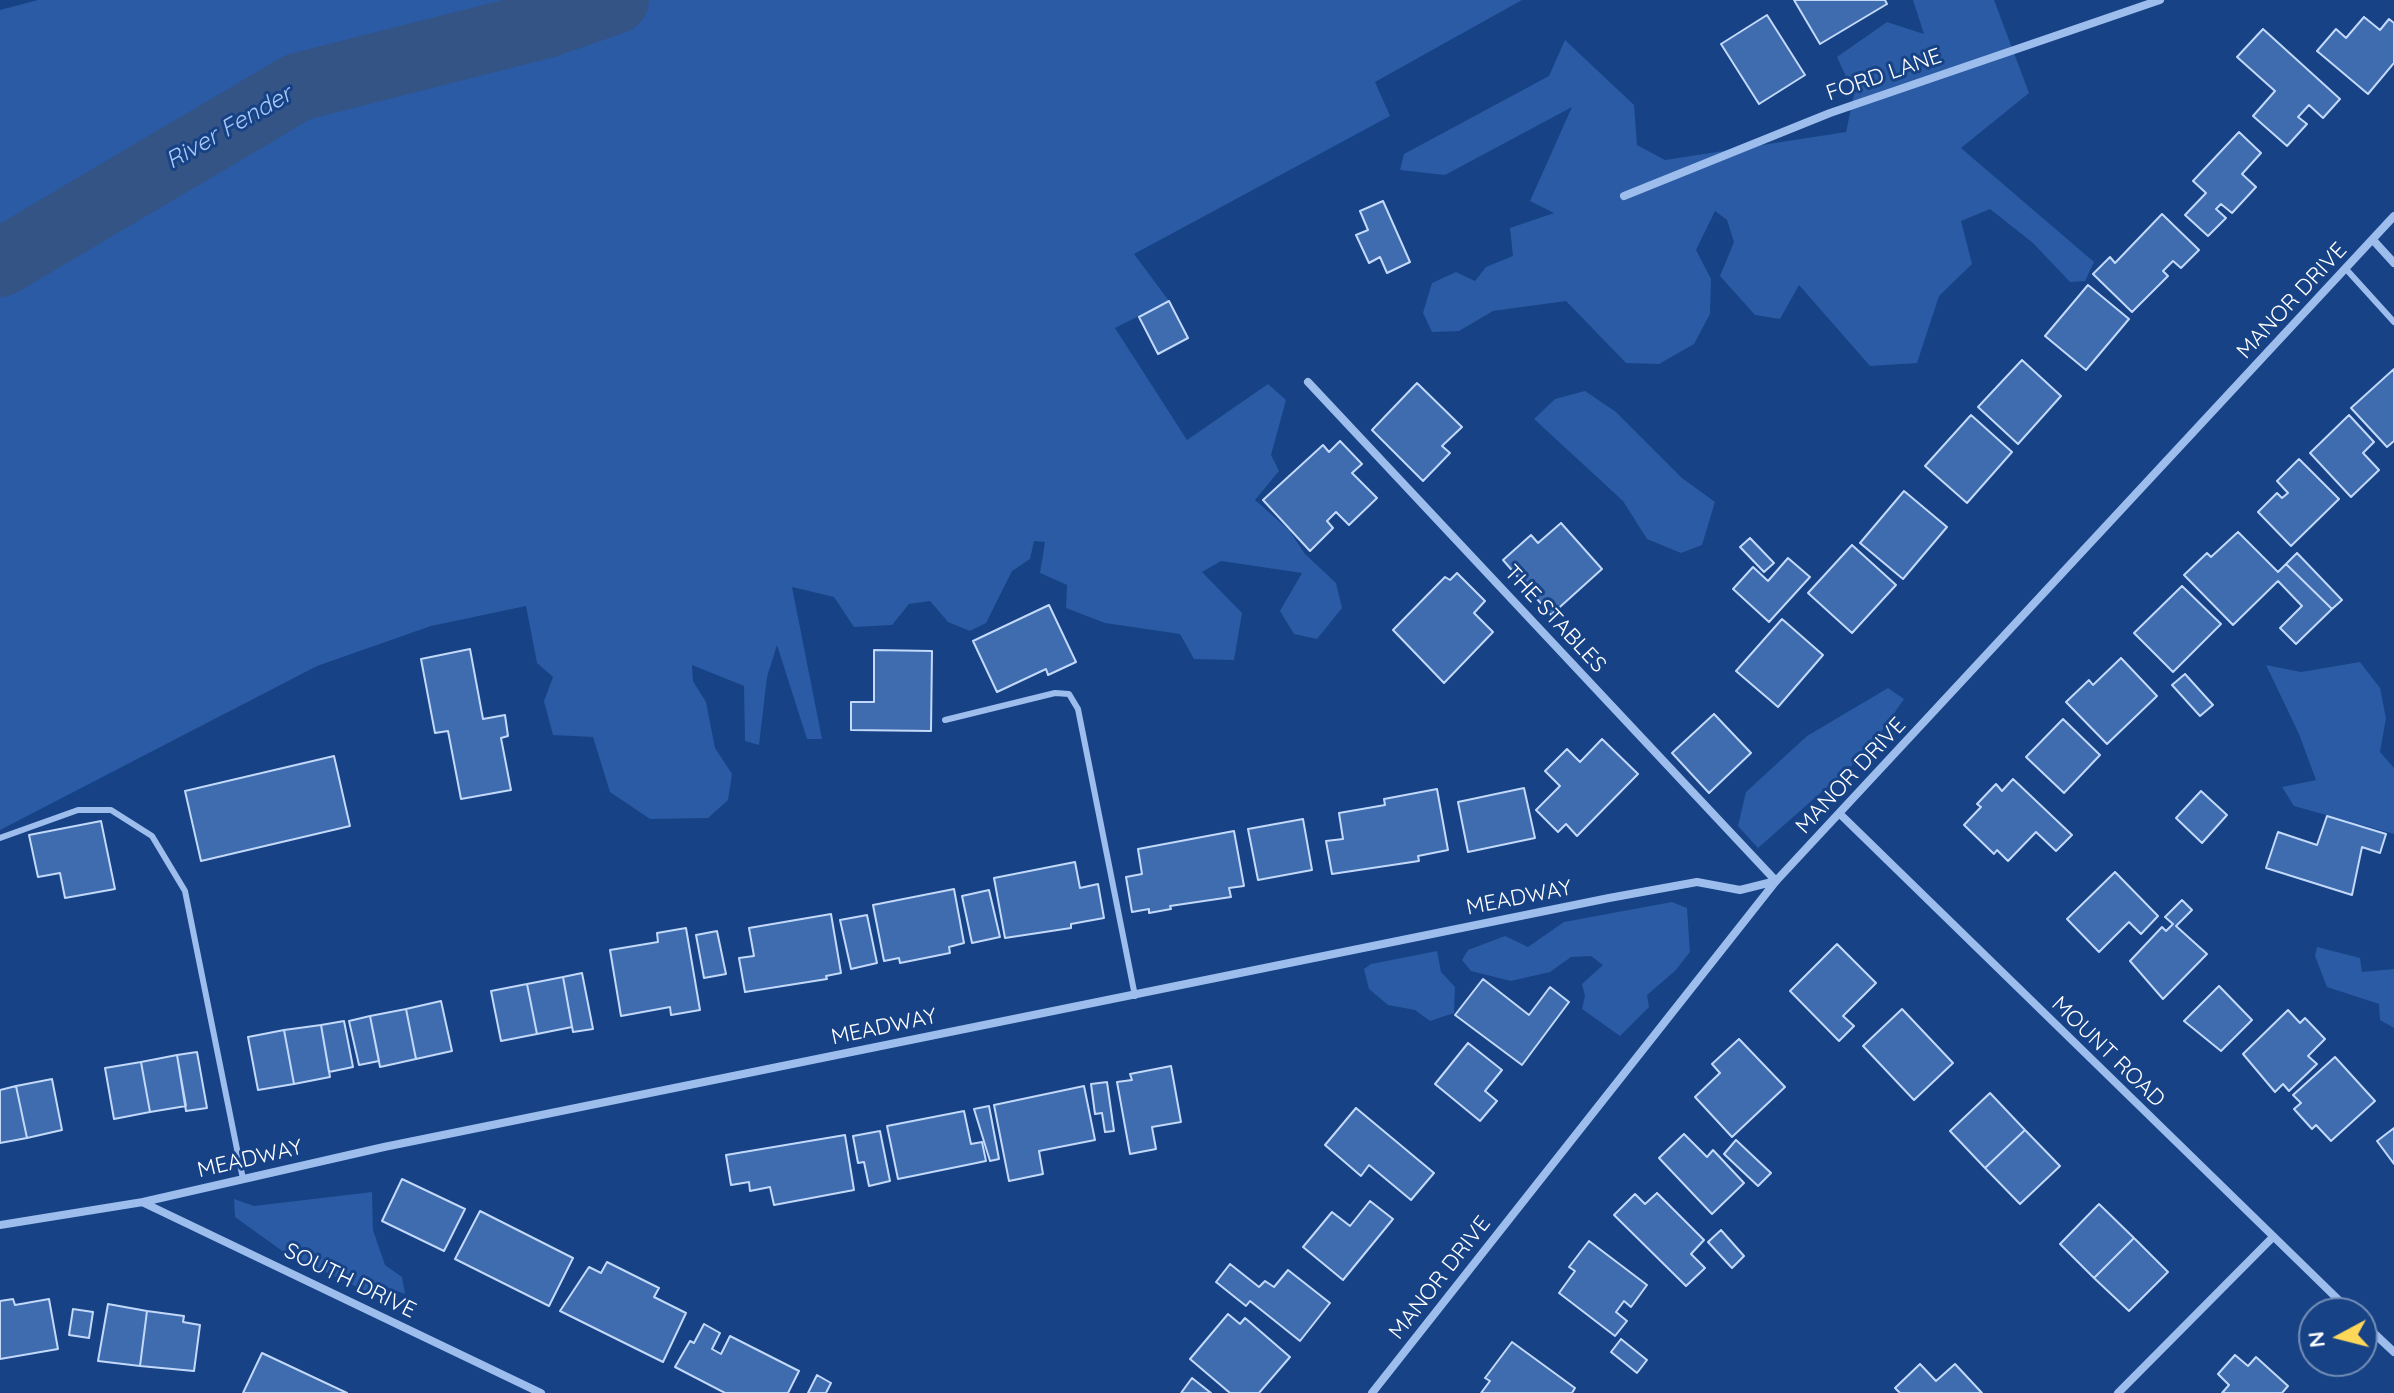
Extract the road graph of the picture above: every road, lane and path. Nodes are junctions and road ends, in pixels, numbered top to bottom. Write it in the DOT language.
graph roads {
  1 [pos="2160,0"];
  2 [pos="1624,196"];
  3 [pos="2394,216"];
  4 [pos="2373,240"];
  5 [pos="2394,263"];
  6 [pos="2346,269"];
  7 [pos="2394,322"];
  8 [pos="1308,382"];
  9 [pos="945,720"];
  10 [pos="1841,815"];
  11 [pos="0,838"];
  12 [pos="1776,881"];
  13 [pos="1135,996"];
  14 [pos="243,1179"];
  15 [pos="143,1202"];
  16 [pos="0,1225"];
  17 [pos="2272,1238"];
  18 [pos="2335,1297"];
  19 [pos="2378,1337"];
  20 [pos="2394,1352"];
  21 [pos="541,1393"];
  22 [pos="1372,1393"];
  23 [pos="2118,1393"];
  1 -- 2 [label="street, FORD LANE"];
  3 -- 4 [label="street, MANOR DRIVE"];
  4 -- 5 [label="street"];
  4 -- 6 [label="street, MANOR DRIVE"];
  6 -- 7 [label="lane"];
  6 -- 10 [label="street, MANOR DRIVE"];
  8 -- 12 [label="street, THE STABLES"];
  9 -- 13 [label="lane"];
  10 -- 12 [label="street, MANOR DRIVE"];
  10 -- 17 [label="street, MOUNT ROAD"];
  11 -- 14 [label="lane"];
  12 -- 13 [label="street, MEADWAY"];
  12 -- 22 [label="street, MANOR DRIVE"];
  13 -- 14 [label="street, MEADWAY"];
  14 -- 15 [label="street, MEADWAY"];
  15 -- 16 [label="street, MEADWAY"];
  15 -- 21 [label="street, SOUTH DRIVE"];
  17 -- 18 [label="street, MOUNT ROAD"];
  17 -- 23 [label="street"];
  19 -- 20 [label="street"];
}
